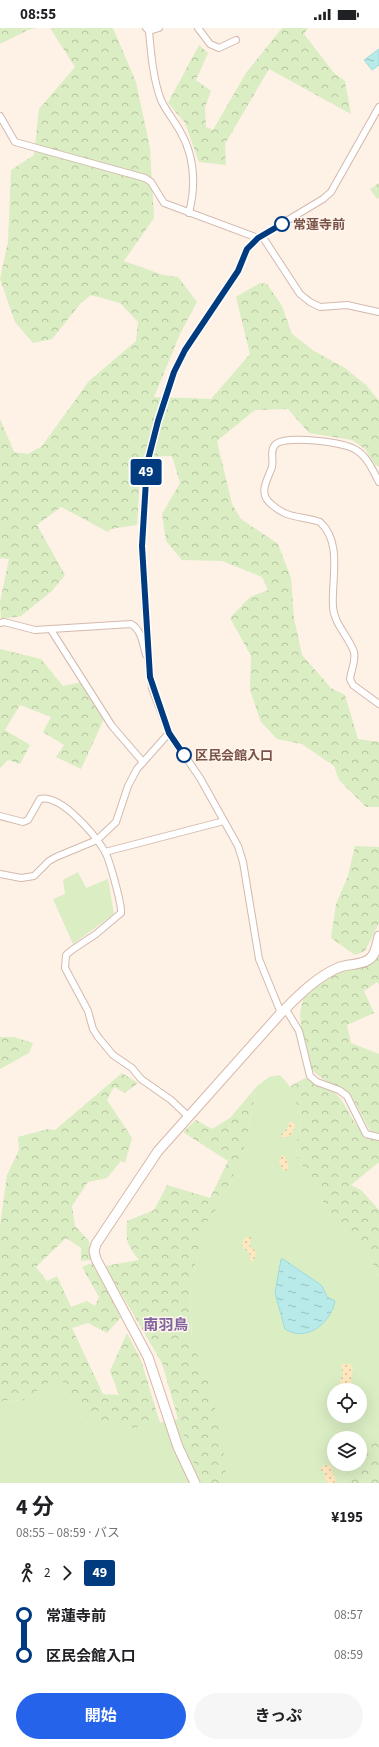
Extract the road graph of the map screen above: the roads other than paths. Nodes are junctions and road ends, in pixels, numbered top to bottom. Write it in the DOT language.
graph roads {
  1 [pos="159,28"];
  2 [pos="198,28"];
  3 [pos="147,29"];
  4 [pos="236,40"];
  5 [pos="379,107"];
  6 [pos="0,116"];
  7 [pos="189,213"];
  8 [pos="260,237"];
  9 [pos="379,312"];
  10 [pos="379,482"];
  11 [pos="0,623"];
  12 [pos="51,630"];
  13 [pos="149,666"];
  14 [pos="379,704"];
  15 [pos="169,733"];
  16 [pos="143,762"];
  17 [pos="0,816"];
  18 [pos="224,821"];
  19 [pos="97,840"];
  20 [pos="105,852"];
  21 [pos="0,874"];
  22 [pos="379,936"];
  23 [pos="283,1010"];
  24 [pos="189,1117"];
  25 [pos="379,1137"];
  26 [pos="195,1483"];
  1 -- 3 [label="street"];
  2 -- 4 [label="street"];
  3 -- 7 [label="street"];
  5 -- 8 [label="street"];
  6 -- 7 [label="street"];
  7 -- 8 [label="street"];
  8 -- 9 [label="street"];
  8 -- 13 [label="street"];
  10 -- 14 [label="street"];
  11 -- 12 [label="street"];
  12 -- 13 [label="street"];
  12 -- 16 [label="street"];
  13 -- 15 [label="street"];
  15 -- 16 [label="street"];
  15 -- 18 [label="street"];
  16 -- 19 [label="street"];
  17 -- 19 [label="street"];
  18 -- 20 [label="street"];
  18 -- 23 [label="street"];
  19 -- 20 [label="street"];
  19 -- 21 [label="street"];
  20 -- 24 [label="street"];
  22 -- 23 [label="street"];
  23 -- 24 [label="street"];
  23 -- 25 [label="street"];
  24 -- 26 [label="street"];
}
